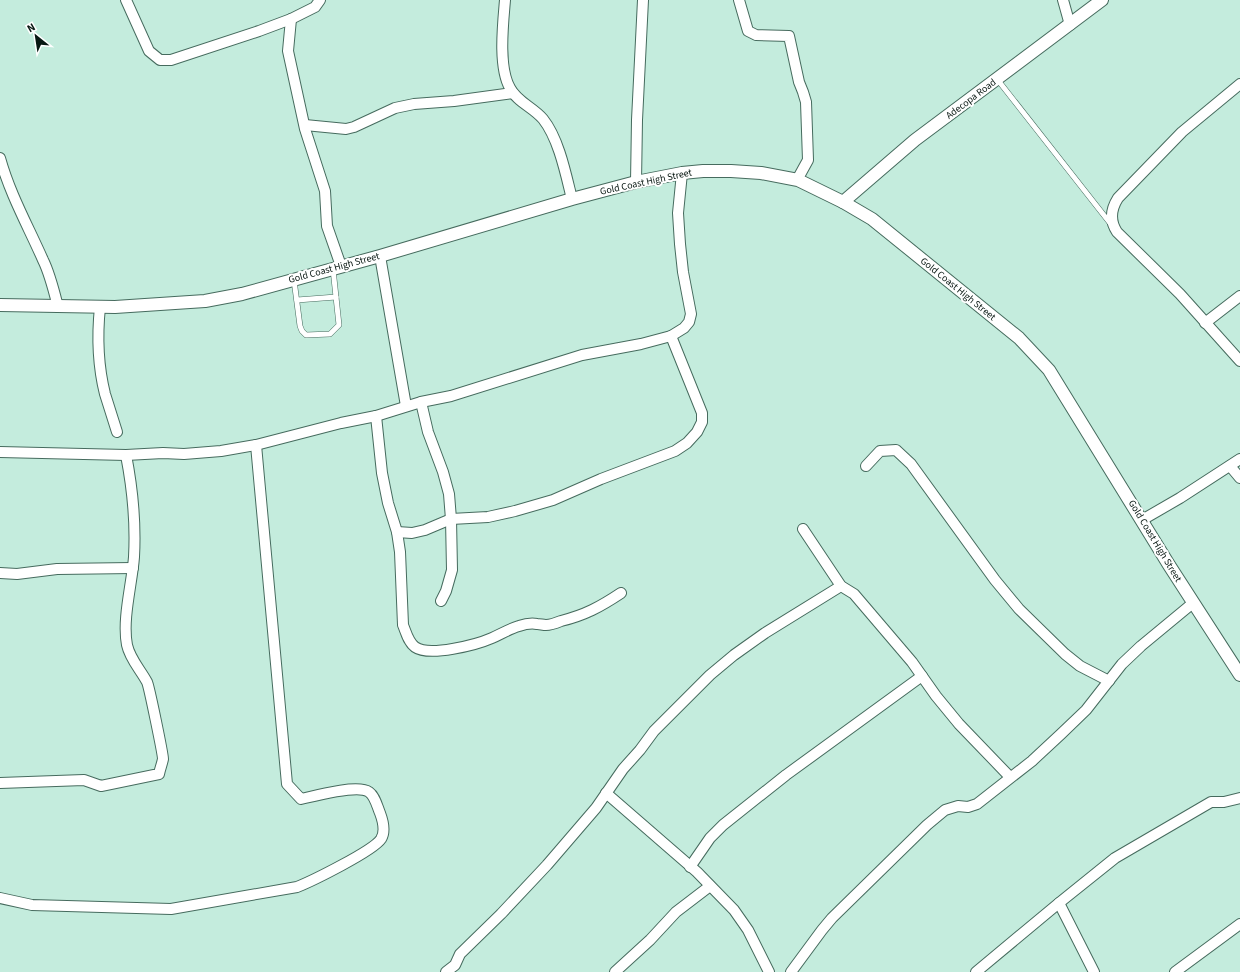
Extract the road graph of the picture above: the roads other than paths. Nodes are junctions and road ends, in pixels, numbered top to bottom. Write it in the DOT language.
graph roads {
  1 [pos="126,0"];
  2 [pos="320,0"];
  3 [pos="505,0"];
  4 [pos="643,0"];
  5 [pos="739,0"];
  6 [pos="1063,0"];
  7 [pos="1102,0"];
  8 [pos="291,19"];
  9 [pos="1070,25"];
  10 [pos="997,79"];
  11 [pos="1240,84"];
  12 [pos="513,93"];
  13 [pos="305,125"];
  14 [pos="0,158"];
  15 [pos="682,173"];
  16 [pos="797,180"];
  17 [pos="636,182"];
  18 [pos="572,199"];
  19 [pos="843,202"];
  20 [pos="1112,224"];
  21 [pos="380,256"];
  22 [pos="337,267"];
  23 [pos="294,279"];
  24 [pos="1240,296"];
  25 [pos="336,297"];
  26 [pos="297,300"];
  27 [pos="0,305"];
  28 [pos="58,307"];
  29 [pos="100,307"];
  30 [pos="1205,323"];
  31 [pos="671,336"];
  32 [pos="1240,362"];
  33 [pos="421,402"];
  34 [pos="406,406"];
  35 [pos="376,416"];
  36 [pos="117,432"];
  37 [pos="256,445"];
  38 [pos="0,452"];
  39 [pos="126,455"];
  40 [pos="1240,459"];
  41 [pos="866,466"];
  42 [pos="1230,466"];
  43 [pos="1240,478"];
  44 [pos="451,519"];
  45 [pos="1142,520"];
  46 [pos="803,529"];
  47 [pos="397,532"];
  48 [pos="133,568"];
  49 [pos="0,573"];
  50 [pos="841,586"];
  51 [pos="621,593"];
  52 [pos="441,601"];
  53 [pos="1193,603"];
  54 [pos="1240,675"];
  55 [pos="922,676"];
  56 [pos="1109,681"];
  57 [pos="1010,777"];
  58 [pos="0,783"];
  59 [pos="606,793"];
  60 [pos="1240,798"];
  61 [pos="690,867"];
  62 [pos="710,886"];
  63 [pos="0,898"];
  64 [pos="1059,903"];
  65 [pos="1240,924"];
  66 [pos="446,972"];
  67 [pos="615,972"];
  68 [pos="769,972"];
  69 [pos="791,972"];
  70 [pos="976,972"];
  71 [pos="1094,972"];
  72 [pos="1175,972"];
  1 -- 8 [label="street"];
  2 -- 8 [label="street"];
  3 -- 12 [label="street"];
  4 -- 17 [label="street"];
  5 -- 16 [label="street"];
  6 -- 9 [label="street"];
  7 -- 9 [label="street, Adecopa Road"];
  8 -- 13 [label="street"];
  9 -- 10 [label="street, Adecopa Road"];
  10 -- 19 [label="street, Adecopa Road"];
  10 -- 20 [label="lane"];
  11 -- 20 [label="street"];
  12 -- 13 [label="street"];
  12 -- 18 [label="street"];
  13 -- 22 [label="street"];
  14 -- 28 [label="street"];
  15 -- 16 [label="street, Gold Coast High Street"];
  15 -- 17 [label="street, Gold Coast High Street"];
  15 -- 31 [label="street"];
  16 -- 19 [label="street, Gold Coast High Street"];
  17 -- 18 [label="street, Gold Coast High Street"];
  18 -- 21 [label="street, Gold Coast High Street"];
  19 -- 45 [label="street, Gold Coast High Street"];
  20 -- 30 [label="street"];
  21 -- 22 [label="street, Gold Coast High Street"];
  21 -- 34 [label="street"];
  22 -- 23 [label="street, Gold Coast High Street"];
  22 -- 25 [label="lane"];
  23 -- 26 [label="lane"];
  23 -- 29 [label="street, Gold Coast High Street"];
  24 -- 30 [label="street"];
  25 -- 26 [label="lane"];
  25 -- 26 [label="lane"];
  27 -- 28 [label="street, Gold Coast High Street"];
  28 -- 29 [label="street, Gold Coast High Street"];
  29 -- 36 [label="street"];
  30 -- 32 [label="street"];
  31 -- 33 [label="street"];
  31 -- 44 [label="street"];
  33 -- 34 [label="street"];
  33 -- 44 [label="street"];
  34 -- 35 [label="street"];
  35 -- 37 [label="street"];
  35 -- 47 [label="street"];
  37 -- 39 [label="street"];
  37 -- 63 [label="street"];
  38 -- 39 [label="street"];
  39 -- 48 [label="street"];
  40 -- 42 [label="street"];
  41 -- 56 [label="street"];
  42 -- 43 [label="street"];
  42 -- 45 [label="street"];
  44 -- 47 [label="street"];
  44 -- 52 [label="street"];
  45 -- 53 [label="street, Gold Coast High Street"];
  46 -- 50 [label="street"];
  47 -- 51 [label="street"];
  48 -- 49 [label="street"];
  48 -- 58 [label="street"];
  50 -- 55 [label="street"];
  50 -- 59 [label="street"];
  53 -- 54 [label="street, Gold Coast High Street"];
  53 -- 56 [label="street"];
  55 -- 57 [label="street"];
  55 -- 61 [label="street"];
  56 -- 57 [label="street"];
  57 -- 69 [label="street"];
  59 -- 61 [label="street"];
  59 -- 66 [label="street"];
  60 -- 64 [label="street"];
  61 -- 62 [label="street"];
  62 -- 67 [label="street"];
  62 -- 68 [label="street"];
  64 -- 70 [label="street"];
  64 -- 71 [label="street"];
  65 -- 72 [label="street"];
}
